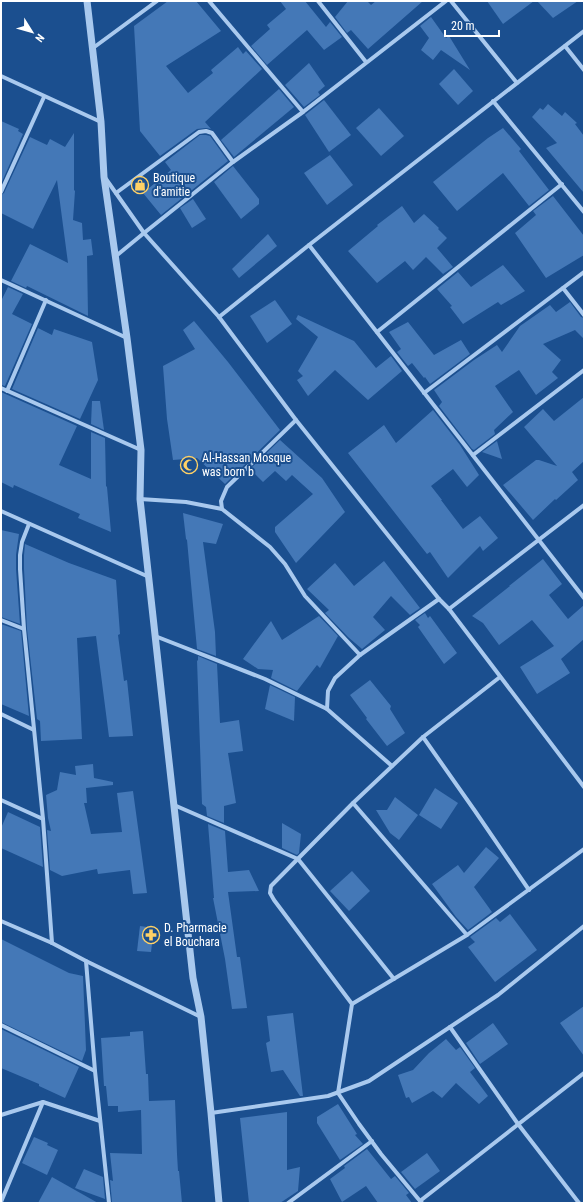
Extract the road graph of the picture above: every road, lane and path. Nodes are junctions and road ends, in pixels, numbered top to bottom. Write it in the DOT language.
graph roads {
  1 [pos="87,1"];
  2 [pos="157,1"];
  3 [pos="209,1"];
  4 [pos="318,1"];
  5 [pos="446,1"];
  6 [pos="451,1"];
  7 [pos="584,30"];
  8 [pos="565,46"];
  9 [pos="93,48"];
  10 [pos="366,62"];
  11 [pos="584,70"];
  12 [pos="1,76"];
  13 [pos="517,83"];
  14 [pos="44,97"];
  15 [pos="493,102"];
  16 [pos="303,112"];
  17 [pos="101,122"];
  18 [pos="233,162"];
  19 [pos="104,177"];
  20 [pos="562,184"];
  21 [pos="1,192"];
  22 [pos="116,193"];
  23 [pos="584,212"];
  24 [pos="144,233"];
  25 [pos="309,245"];
  26 [pos="115,257"];
  27 [pos="584,272"];
  28 [pos="1,280"];
  29 [pos="563,288"];
  30 [pos="46,300"];
  31 [pos="584,315"];
  32 [pos="219,317"];
  33 [pos="377,332"];
  34 [pos="128,338"];
  35 [pos="584,370"];
  36 [pos="1,388"];
  37 [pos="7,391"];
  38 [pos="424,393"];
  39 [pos="296,420"];
  40 [pos="141,450"];
  41 [pos="473,455"];
  42 [pos="140,499"];
  43 [pos="584,505"];
  44 [pos="222,509"];
  45 [pos="1,511"];
  46 [pos="29,524"];
  47 [pos="538,540"];
  48 [pos="150,577"];
  49 [pos="584,598"];
  50 [pos="439,599"];
  51 [pos="449,609"];
  52 [pos="1,620"];
  53 [pos="24,629"];
  54 [pos="155,635"];
  55 [pos="360,654"];
  56 [pos="500,677"];
  57 [pos="326,710"];
  58 [pos="1,714"];
  59 [pos="34,730"];
  60 [pos="423,737"];
  61 [pos="392,766"];
  62 [pos="584,787"];
  63 [pos="1,800"];
  64 [pos="353,803"];
  65 [pos="174,805"];
  66 [pos="43,819"];
  67 [pos="584,849"];
  68 [pos="298,859"];
  69 [pos="529,890"];
  70 [pos="1,921"];
  71 [pos="584,926"];
  72 [pos="467,936"];
  73 [pos="52,943"];
  74 [pos="86,961"];
  75 [pos="394,979"];
  76 [pos="352,1004"];
  77 [pos="201,1017"];
  78 [pos="1,1025"];
  79 [pos="450,1027"];
  80 [pos="95,1071"];
  81 [pos="584,1073"];
  82 [pos="338,1093"];
  83 [pos="43,1102"];
  84 [pos="211,1112"];
  85 [pos="1,1115"];
  86 [pos="100,1121"];
  87 [pos="518,1124"];
  88 [pos="372,1142"];
  89 [pos="1,1202"];
  90 [pos="422,1202"];
  91 [pos="109,1203"];
  92 [pos="219,1203"];
  93 [pos="288,1203"];
  94 [pos="579,1203"];
  1 -- 9 [label="street"];
  2 -- 9 [label="street"];
  3 -- 16 [label="street"];
  4 -- 10 [label="street"];
  5 -- 10 [label="street"];
  6 -- 13 [label="street"];
  7 -- 8 [label="street"];
  8 -- 11 [label="street"];
  8 -- 13 [label="street"];
  9 -- 17 [label="street"];
  10 -- 16 [label="street"];
  12 -- 14 [label="street"];
  13 -- 15 [label="street"];
  14 -- 17 [label="street"];
  14 -- 21 [label="street"];
  15 -- 20 [label="street"];
  15 -- 25 [label="street"];
  16 -- 18 [label="street"];
  17 -- 19 [label="street"];
  18 -- 22 [label="street"];
  18 -- 24 [label="street"];
  19 -- 22 [label="street"];
  19 -- 26 [label="street"];
  20 -- 23 [label="street"];
  20 -- 33 [label="street"];
  22 -- 24 [label="street"];
  24 -- 26 [label="street"];
  24 -- 32 [label="street"];
  25 -- 32 [label="street"];
  25 -- 33 [label="street"];
  26 -- 34 [label="street"];
  27 -- 29 [label="street"];
  28 -- 30 [label="street"];
  29 -- 31 [label="street"];
  29 -- 38 [label="street"];
  30 -- 34 [label="street"];
  30 -- 37 [label="street"];
  32 -- 39 [label="street"];
  33 -- 38 [label="street"];
  34 -- 40 [label="street"];
  35 -- 41 [label="street"];
  36 -- 37 [label="street"];
  37 -- 40 [label="street"];
  38 -- 41 [label="street"];
  39 -- 44 [label="street"];
  39 -- 50 [label="street"];
  40 -- 42 [label="street"];
  41 -- 47 [label="street"];
  42 -- 44 [label="street"];
  42 -- 48 [label="street"];
  43 -- 47 [label="street"];
  44 -- 55 [label="street"];
  45 -- 46 [label="street"];
  46 -- 48 [label="street"];
  46 -- 53 [label="street"];
  47 -- 49 [label="street"];
  47 -- 51 [label="street"];
  48 -- 54 [label="street"];
  50 -- 51 [label="street"];
  50 -- 55 [label="street"];
  51 -- 56 [label="street"];
  52 -- 53 [label="street"];
  53 -- 59 [label="street"];
  54 -- 57 [label="street"];
  54 -- 65 [label="street"];
  55 -- 57 [label="street"];
  56 -- 60 [label="street"];
  56 -- 62 [label="street"];
  57 -- 61 [label="street"];
  58 -- 59 [label="street"];
  59 -- 66 [label="street"];
  60 -- 61 [label="street"];
  60 -- 69 [label="street"];
  61 -- 64 [label="street"];
  63 -- 66 [label="street"];
  64 -- 68 [label="street"];
  64 -- 72 [label="street"];
  65 -- 68 [label="street"];
  65 -- 77 [label="street"];
  66 -- 73 [label="street"];
  67 -- 69 [label="street"];
  68 -- 75 [label="street"];
  68 -- 76 [label="street"];
  69 -- 72 [label="street"];
  70 -- 73 [label="street"];
  71 -- 79 [label="street"];
  72 -- 75 [label="street"];
  73 -- 74 [label="street"];
  74 -- 77 [label="street"];
  74 -- 80 [label="street"];
  75 -- 76 [label="street"];
  76 -- 82 [label="street"];
  77 -- 84 [label="street"];
  78 -- 80 [label="street"];
  79 -- 82 [label="street"];
  79 -- 87 [label="street"];
  80 -- 86 [label="street"];
  81 -- 87 [label="street"];
  82 -- 84 [label="street"];
  82 -- 88 [label="street"];
  83 -- 85 [label="street"];
  83 -- 86 [label="street"];
  83 -- 89 [label="street"];
  84 -- 92 [label="street"];
  86 -- 91 [label="street"];
  87 -- 90 [label="street"];
  87 -- 94 [label="street"];
  88 -- 90 [label="street"];
  88 -- 93 [label="street"];
}
